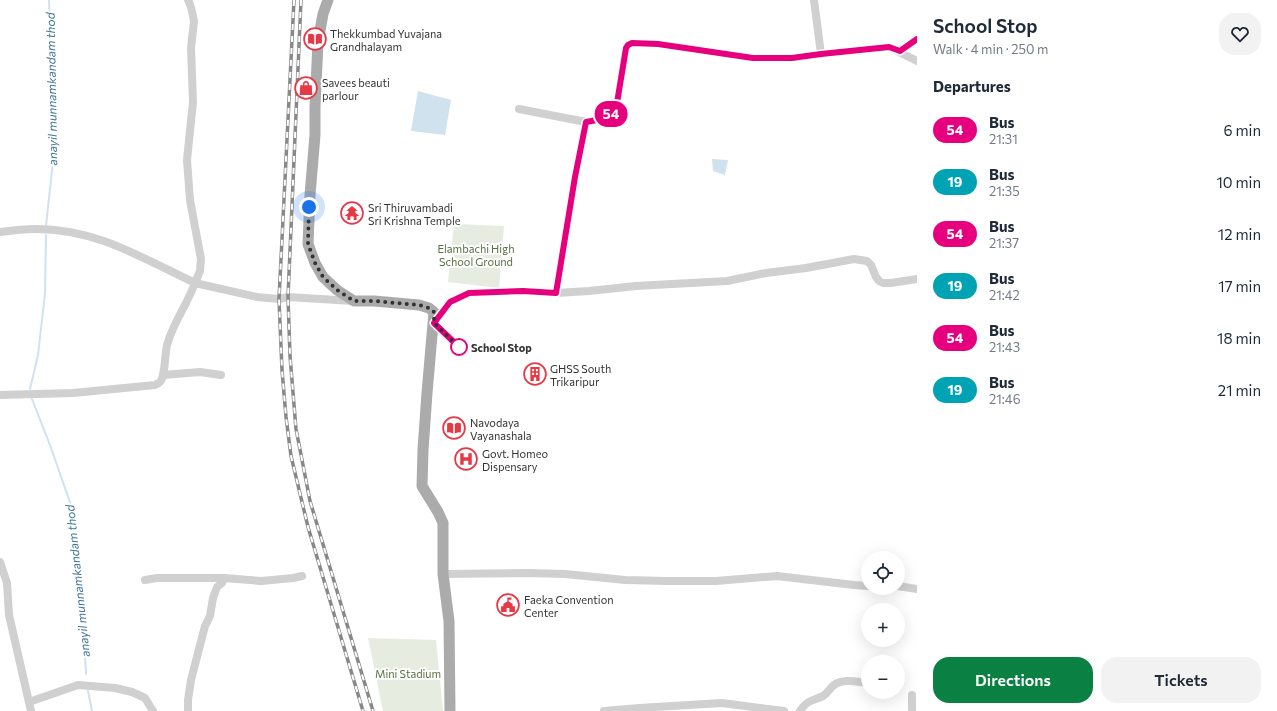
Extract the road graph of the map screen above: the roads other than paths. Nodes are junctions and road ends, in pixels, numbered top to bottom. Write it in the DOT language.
graph roads {
  1 [pos="188,0"];
  2 [pos="328,0"];
  3 [pos="814,0"];
  4 [pos="917,39"];
  5 [pos="900,51"];
  6 [pos="821,54"];
  7 [pos="917,61"];
  8 [pos="519,109"];
  9 [pos="586,122"];
  10 [pos="0,232"];
  11 [pos="917,279"];
  12 [pos="195,283"];
  13 [pos="556,293"];
  14 [pos="354,301"];
  15 [pos="434,323"];
  16 [pos="459,347"];
  17 [pos="163,375"];
  18 [pos="221,375"];
  19 [pos="0,396"];
  20 [pos="0,562"];
  21 [pos="443,574"];
  22 [pos="302,576"];
  23 [pos="224,578"];
  24 [pos="145,580"];
  25 [pos="861,586"];
  26 [pos="905,587"];
  27 [pos="917,589"];
  28 [pos="861,682"];
  29 [pos="912,695"];
  30 [pos="29,702"];
  31 [pos="31,711"];
  32 [pos="153,711"];
  33 [pos="188,711"];
  34 [pos="450,711"];
  35 [pos="604,711"];
  36 [pos="784,711"];
  37 [pos="800,711"];
  38 [pos="912,711"];
  1 -- 12 [label="street"];
  2 -- 14 [label="main road"];
  3 -- 6 [label="street"];
  4 -- 5 [label="street"];
  5 -- 6 [label="street"];
  5 -- 7 [label="street"];
  6 -- 9 [label="street"];
  8 -- 9 [label="street"];
  9 -- 13 [label="street"];
  10 -- 12 [label="street"];
  11 -- 13 [label="street"];
  12 -- 14 [label="street"];
  12 -- 17 [label="street"];
  13 -- 15 [label="street"];
  14 -- 15 [label="main road"];
  15 -- 16 [label="street"];
  15 -- 21 [label="main road"];
  17 -- 18 [label="street"];
  17 -- 19 [label="street"];
  20 -- 30 [label="street"];
  21 -- 25 [label="street"];
  21 -- 34 [label="main road"];
  22 -- 23 [label="street"];
  23 -- 24 [label="street"];
  23 -- 33 [label="street"];
  26 -- 27 [label="street"];
  28 -- 37 [label="street"];
  29 -- 38 [label="street"];
  30 -- 31 [label="street"];
  30 -- 32 [label="street"];
  35 -- 36 [label="street"];
}
